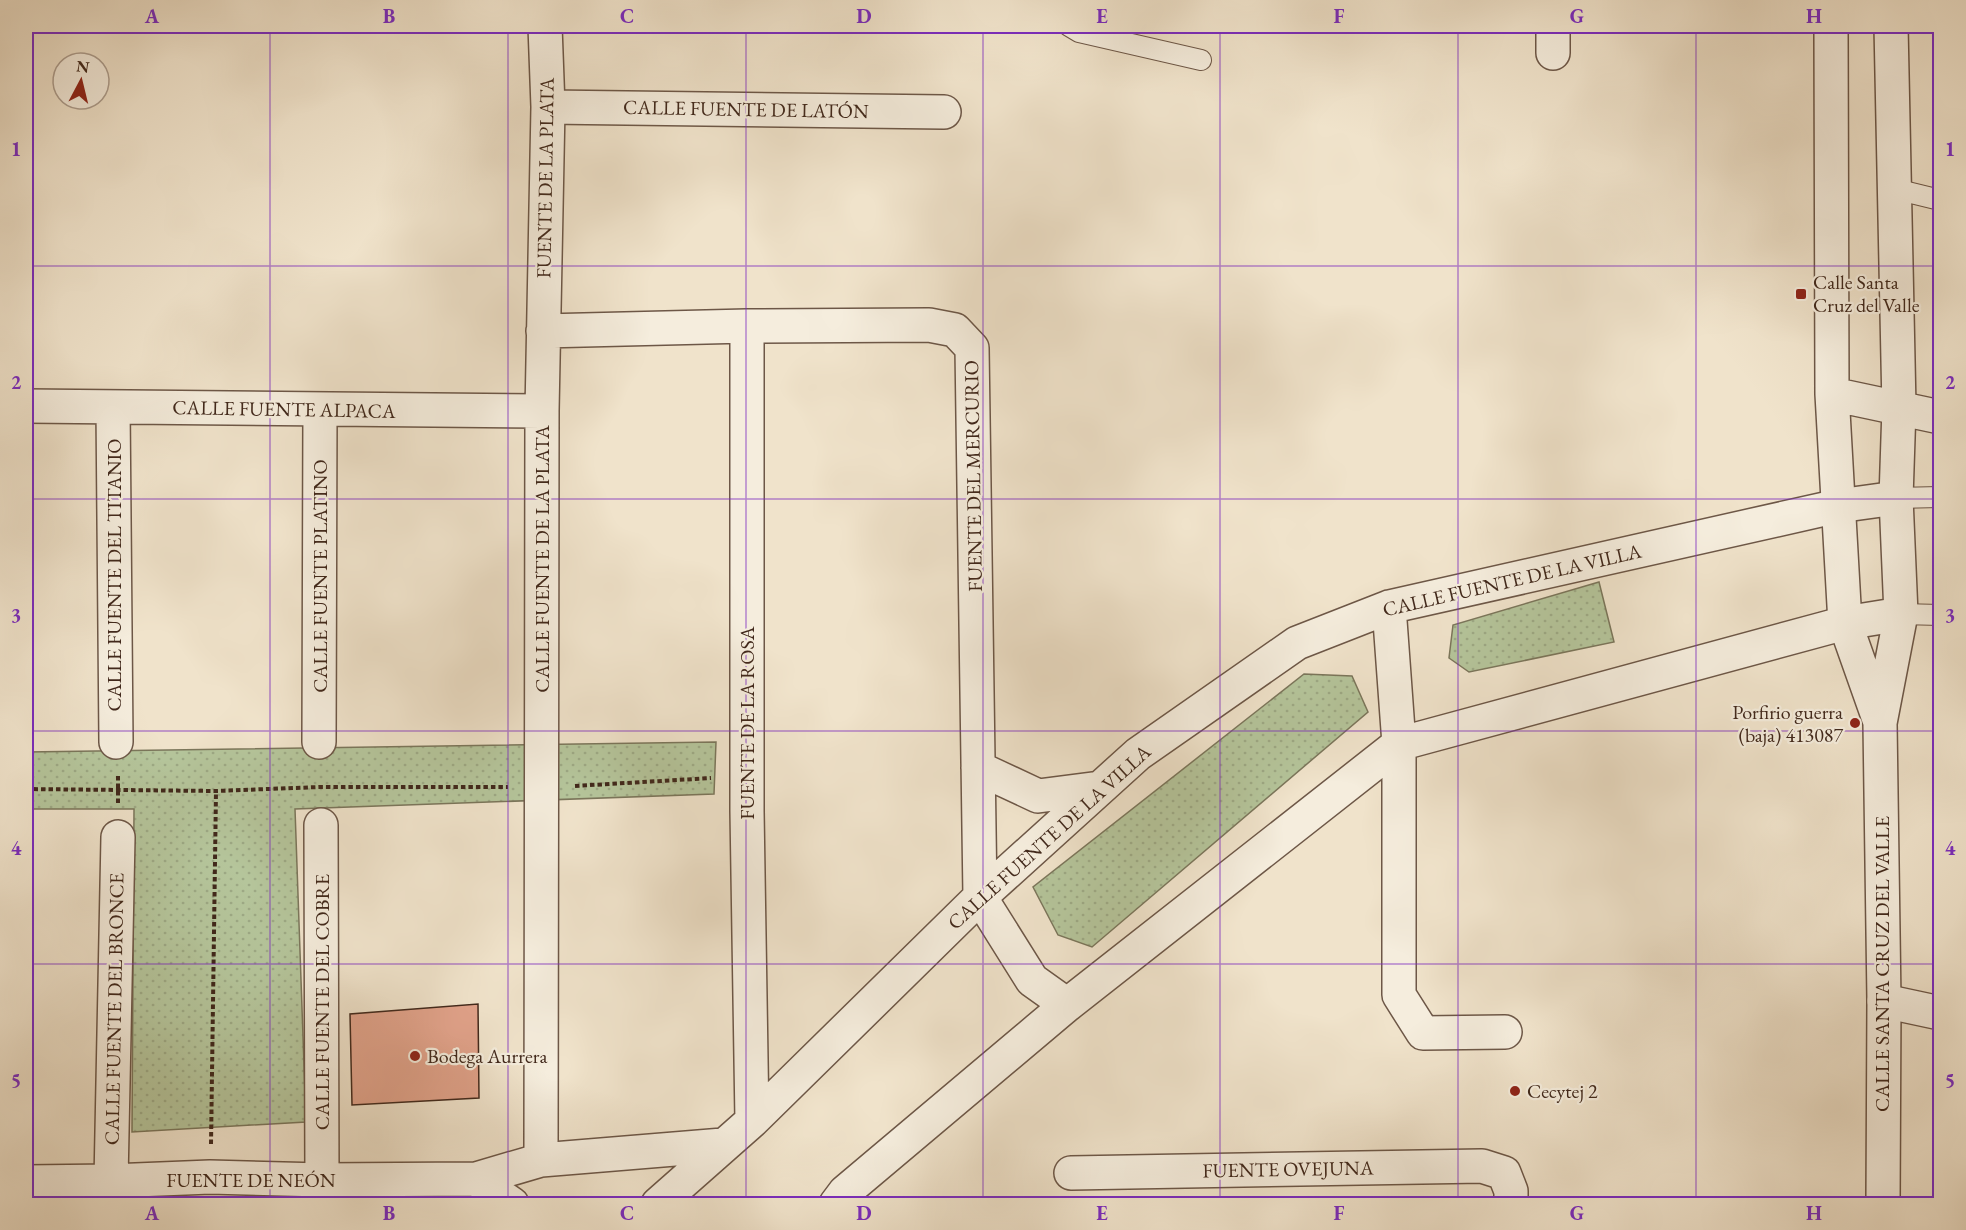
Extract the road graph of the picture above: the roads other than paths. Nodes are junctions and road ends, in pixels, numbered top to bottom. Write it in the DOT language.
graph roads {
  1 [pos="545,26"];
  2 [pos="1069,26"];
  3 [pos="1831,26"];
  4 [pos="1891,26"];
  5 [pos="1201,60"];
  6 [pos="548,106"];
  7 [pos="944,112"];
  8 [pos="1895,189"];
  9 [pos="1941,200"];
  10 [pos="747,326"];
  11 [pos="543,331"];
  12 [pos="1832,394"];
  13 [pos="26,406"];
  14 [pos="113,407"];
  15 [pos="1899,408"];
  16 [pos="320,410"];
  17 [pos="542,411"];
  18 [pos="1941,417"];
  19 [pos="1941,497"];
  20 [pos="1896,498"];
  21 [pos="1838,506"];
  22 [pos="1389,607"];
  23 [pos="1901,614"];
  24 [pos="1941,615"];
  25 [pos="1845,623"];
  26 [pos="1880,723"];
  27 [pos="116,742"];
  28 [pos="320,742"];
  29 [pos="1399,744"];
  30 [pos="978,768"];
  31 [pos="1100,788"];
  32 [pos="321,825"];
  33 [pos="118,837"];
  34 [pos="980,897"];
  35 [pos="1884,1001"];
  36 [pos="1067,1005"];
  37 [pos="1941,1013"];
  38 [pos="1504,1032"];
  39 [pos="752,1120"];
  40 [pos="723,1145"];
  41 [pos="541,1160"];
  42 [pos="1071,1173"];
  43 [pos="476,1179"];
  44 [pos="322,1180"];
  45 [pos="111,1181"];
  46 [pos="26,1182"];
  47 [pos="1507,1189"];
  48 [pos="512,1204"];
  49 [pos="658,1204"];
  50 [pos="836,1204"];
  51 [pos="1883,1204"];
  1 -- 6 [label="street, FUENTE DE LA PLATA"];
  2 -- 5 [label="lane"];
  3 -- 12 [label="street, CALLE SANTA CRUZ DEL VALLE"];
  4 -- 8 [label="street, CALLE SANTA CRUZ DEL VALLE"];
  6 -- 7 [label="street, CALLE FUENTE DE LATÓN"];
  6 -- 11 [label="street, FUENTE DE LA PLATA"];
  8 -- 9 [label="lane"];
  8 -- 15 [label="street, CALLE SANTA CRUZ DEL VALLE"];
  10 -- 11 [label="street, FUENTE DEL MERCURIO"];
  10 -- 30 [label="street, FUENTE DEL MERCURIO"];
  10 -- 39 [label="street, FUENTE DE LA ROSA"];
  11 -- 17 [label="street, CALLE FUENTE DE LA PLATA"];
  12 -- 15 [label="street"];
  12 -- 21 [label="street, CALLE SANTA CRUZ DEL VALLE"];
  13 -- 14 [label="street, CALLE FUENTE ALPACA"];
  14 -- 16 [label="street, CALLE FUENTE ALPACA"];
  14 -- 27 [label="street, CALLE FUENTE DEL TITANIO"];
  15 -- 18 [label="street"];
  15 -- 20 [label="street, CALLE SANTA CRUZ DEL VALLE"];
  16 -- 17 [label="street, CALLE FUENTE ALPACA"];
  16 -- 28 [label="street, CALLE FUENTE PLATINO"];
  17 -- 41 [label="street, CALLE FUENTE DE LA PLATA"];
  19 -- 20 [label="lane"];
  20 -- 21 [label="street, CALLE FUENTE DE LA VILLA"];
  20 -- 23 [label="street, CALLE SANTA CRUZ DEL VALLE"];
  21 -- 22 [label="street, CALLE FUENTE DE LA VILLA"];
  21 -- 25 [label="street, CALLE SANTA CRUZ DEL VALLE"];
  22 -- 29 [label="street"];
  22 -- 31 [label="street, CALLE FUENTE DE LA VILLA"];
  23 -- 24 [label="lane"];
  23 -- 25 [label="street"];
  23 -- 26 [label="street, CALLE SANTA CRUZ DEL VALLE"];
  25 -- 26 [label="street, CALLE SANTA CRUZ DEL VALLE"];
  25 -- 29 [label="street"];
  26 -- 35 [label="street, CALLE SANTA CRUZ DEL VALLE"];
  29 -- 36 [label="street"];
  29 -- 38 [label="street"];
  30 -- 31 [label="street"];
  30 -- 34 [label="street, FUENTE DEL MERCURIO"];
  31 -- 34 [label="street, CALLE FUENTE DE LA VILLA"];
  32 -- 44 [label="street, CALLE FUENTE DEL COBRE"];
  33 -- 45 [label="street, CALLE FUENTE DEL BRONCE"];
  34 -- 36 [label="street"];
  34 -- 39 [label="street, CALLE FUENTE DE LA VILLA"];
  35 -- 37 [label="street"];
  35 -- 51 [label="street, CALLE SANTA CRUZ DEL VALLE"];
  36 -- 50 [label="street"];
  39 -- 40 [label="street, CALLE FUENTE DE LA VILLA"];
  40 -- 41 [label="street, FUENTE DE NEÓN"];
  40 -- 49 [label="street, CALLE FUENTE DE LA VILLA"];
  41 -- 43 [label="street, FUENTE DE NEÓN"];
  42 -- 47 [label="street, FUENTE OVEJUNA"];
  43 -- 44 [label="street, FUENTE DE NEÓN"];
  43 -- 48 [label="street"];
  44 -- 45 [label="street, FUENTE DE NEÓN"];
  45 -- 46 [label="street, FUENTE DE NEÓN"];
}
